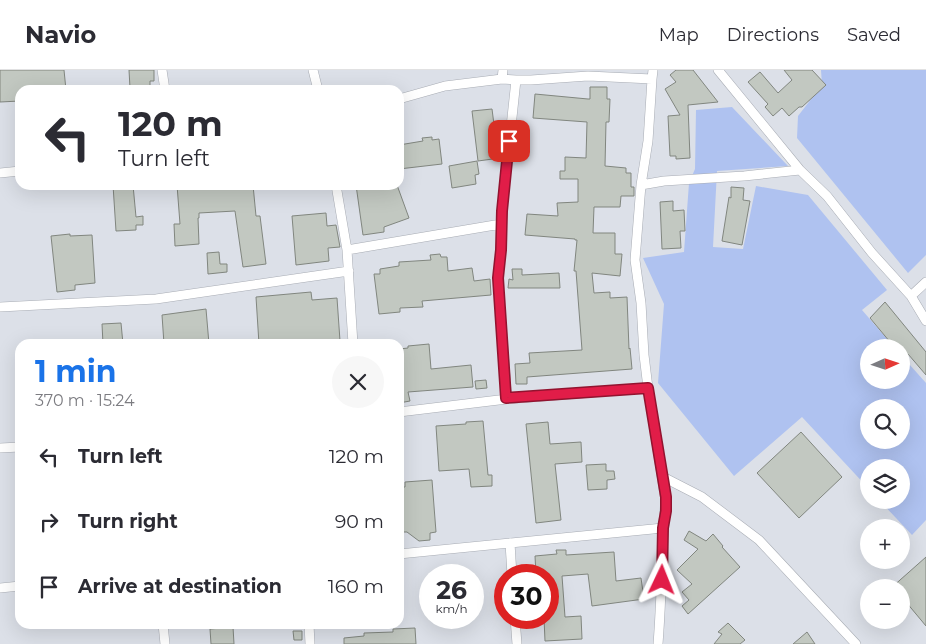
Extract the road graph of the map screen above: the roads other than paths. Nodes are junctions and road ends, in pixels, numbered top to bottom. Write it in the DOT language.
graph roads {
  1 [pos="162,70"];
  2 [pos="313,70"];
  3 [pos="718,70"];
  4 [pos="502,74"];
  5 [pos="653,74"];
  6 [pos="516,80"];
  7 [pos="164,85"];
  8 [pos="317,85"];
  9 [pos="404,98"];
  10 [pos="800,170"];
  11 [pos="15,172"];
  12 [pos="0,173"];
  13 [pos="641,186"];
  14 [pos="337,190"];
  15 [pos="501,224"];
  16 [pos="348,250"];
  17 [pos="349,271"];
  18 [pos="926,282"];
  19 [pos="911,296"];
  20 [pos="0,307"];
  21 [pos="926,321"];
  22 [pos="353,339"];
  23 [pos="648,388"];
  24 [pos="506,398"];
  25 [pos="404,411"];
  26 [pos="15,447"];
  27 [pos="0,448"];
  28 [pos="663,477"];
  29 [pos="663,528"];
  30 [pos="510,543"];
  31 [pos="404,554"];
  32 [pos="511,564"];
  33 [pos="15,586"];
  34 [pos="0,588"];
  35 [pos="164,629"];
  36 [pos="309,629"];
  37 [pos="516,629"];
  38 [pos="165,644"];
  39 [pos="310,644"];
  40 [pos="517,644"];
  41 [pos="658,644"];
  42 [pos="856,644"];
  1 -- 7 [label="street"];
  2 -- 8 [label="street"];
  3 -- 10 [label="street"];
  4 -- 6 [label="street"];
  4 -- 9 [label="street"];
  5 -- 6 [label="street"];
  5 -- 13 [label="street"];
  6 -- 15 [label="street"];
  10 -- 13 [label="street"];
  10 -- 19 [label="street"];
  11 -- 12 [label="street"];
  13 -- 23 [label="street"];
  14 -- 16 [label="street"];
  15 -- 16 [label="street"];
  15 -- 24 [label="street"];
  16 -- 17 [label="street"];
  17 -- 20 [label="street"];
  17 -- 22 [label="street"];
  18 -- 19 [label="street"];
  19 -- 21 [label="street"];
  23 -- 24 [label="street"];
  23 -- 28 [label="street"];
  24 -- 25 [label="street"];
  26 -- 27 [label="street"];
  28 -- 29 [label="street"];
  28 -- 42 [label="street"];
  29 -- 30 [label="street"];
  29 -- 41 [label="street"];
  30 -- 31 [label="street"];
  30 -- 32 [label="street"];
  33 -- 34 [label="street"];
  35 -- 38 [label="street"];
  36 -- 39 [label="street"];
  37 -- 40 [label="street"];
}
